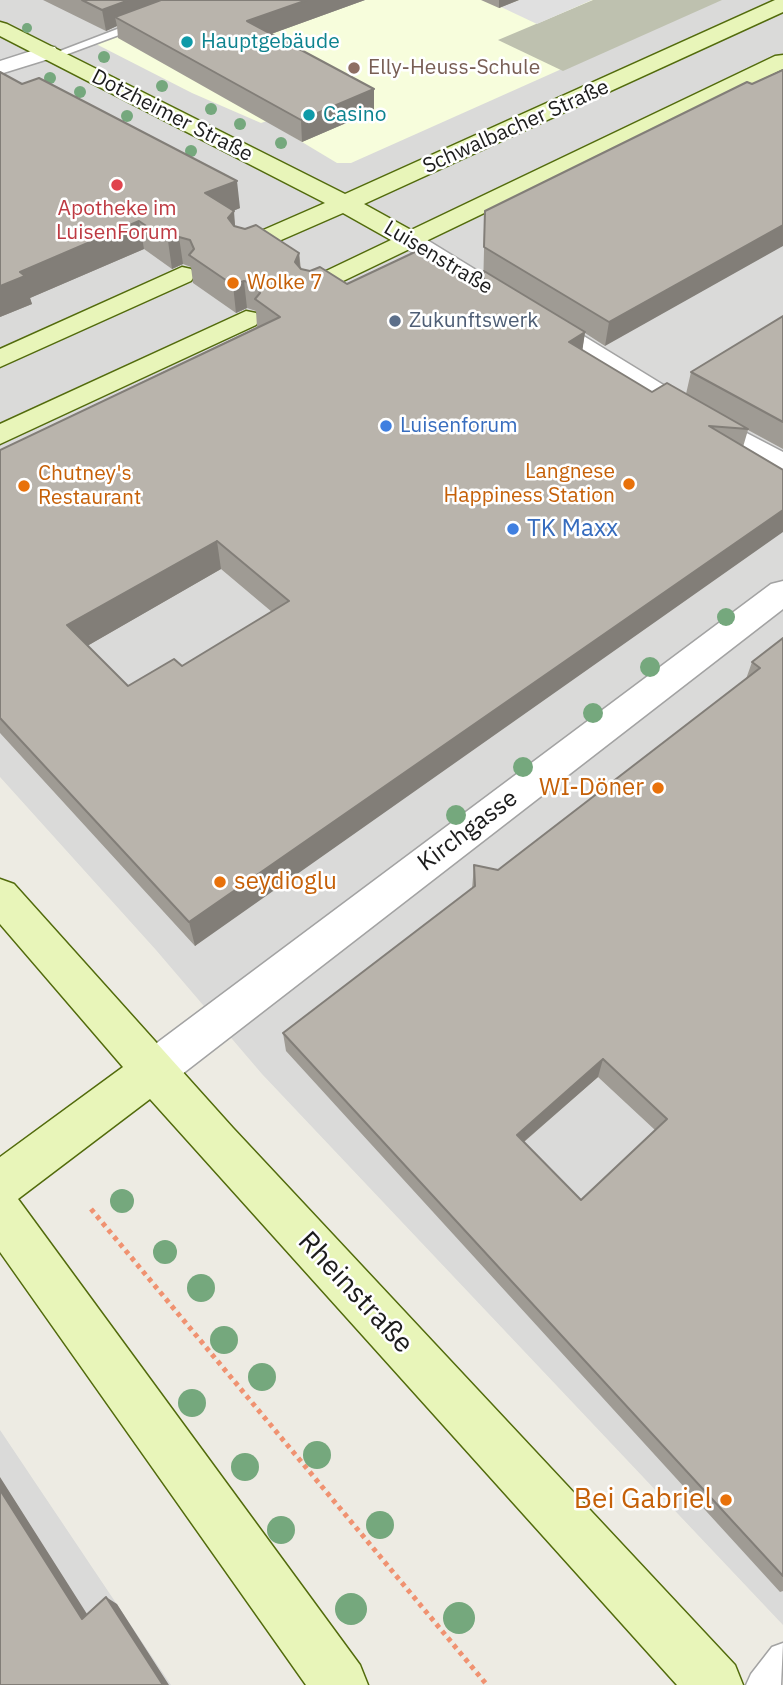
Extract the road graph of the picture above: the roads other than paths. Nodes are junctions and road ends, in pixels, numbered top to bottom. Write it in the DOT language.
graph roads {
  1 [pos="168,0"];
  2 [pos="783,4"];
  3 [pos="0,28"];
  4 [pos="50,54"];
  5 [pos="783,61"];
  6 [pos="0,68"];
  7 [pos="344,203"];
  8 [pos="410,240"];
  9 [pos="247,246"];
  10 [pos="182,275"];
  11 [pos="312,288"];
  12 [pos="246,320"];
  13 [pos="0,359"];
  14 [pos="0,435"];
  15 [pos="783,466"];
  16 [pos="783,592"];
  17 [pos="0,896"];
  18 [pos="153,1071"];
  19 [pos="0,1185"];
  20 [pos="0,1213"];
  21 [pos="783,1658"];
  22 [pos="340,1685"];
  23 [pos="715,1685"];
  24 [pos="762,1685"];
  1 -- 4 [label="lane"];
  2 -- 7 [label="main road, Schwalbacher Straße"];
  3 -- 4 [label="main road, Dotzheimer Straße"];
  4 -- 6 [label="street"];
  4 -- 7 [label="main road, Dotzheimer Straße"];
  5 -- 8 [label="main road"];
  7 -- 8 [label="main road, Luisenstraße"];
  7 -- 9 [label="main road, Schwalbacher Straße"];
  8 -- 11 [label="main road"];
  8 -- 15 [label="street, Luisenstraße"];
  10 -- 13 [label="main road"];
  12 -- 14 [label="main road"];
  16 -- 18 [label="street, Kirchgasse"];
  17 -- 18 [label="main road, Rheinstraße"];
  18 -- 19 [label="main road"];
  18 -- 23 [label="main road, Rheinstraße"];
  20 -- 22 [label="main road"];
  21 -- 24 [label="lane"];
}
